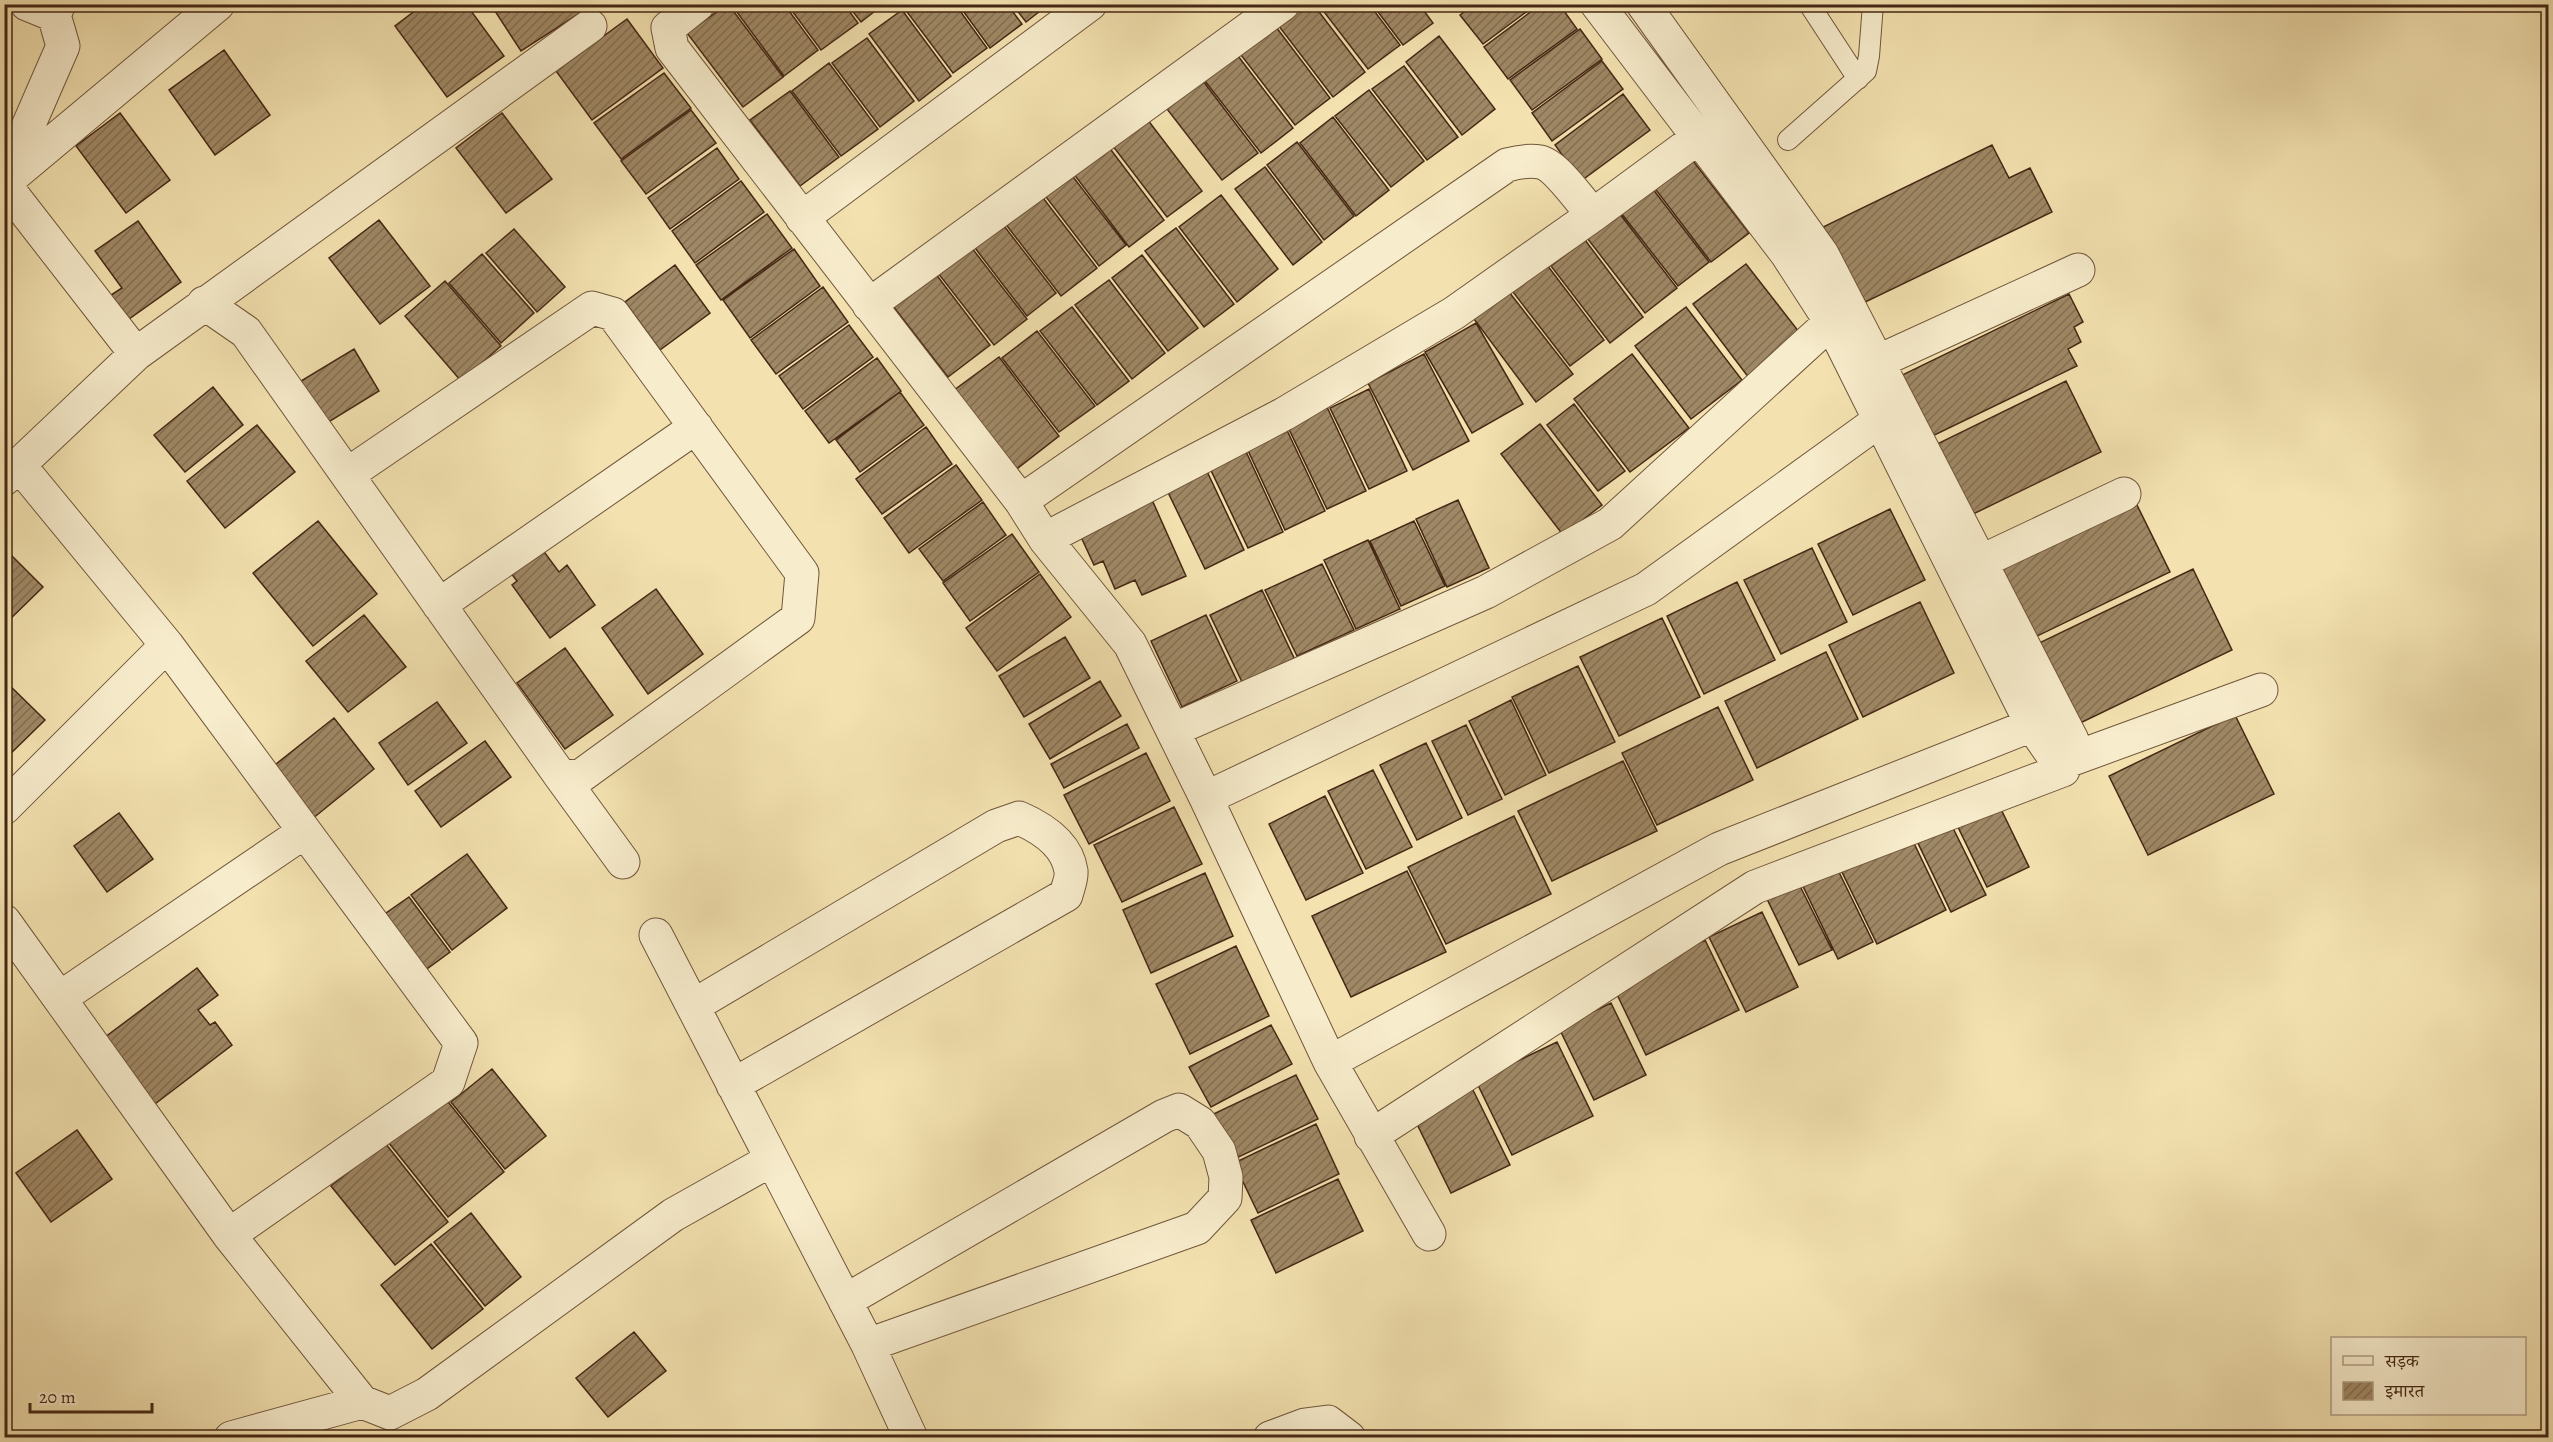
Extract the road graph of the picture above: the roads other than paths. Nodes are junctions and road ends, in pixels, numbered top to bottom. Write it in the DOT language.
graph roads {
  1 [pos="218,4"];
  2 [pos="698,4"];
  3 [pos="1090,4"];
  4 [pos="1282,4"];
  5 [pos="1597,4"];
  6 [pos="1643,4"];
  7 [pos="1809,4"];
  8 [pos="1873,4"];
  9 [pos="47,8"];
  10 [pos="590,26"];
  11 [pos="1858,79"];
  12 [pos="1699,137"];
  13 [pos="1788,140"];
  14 [pos="4,183"];
  15 [pos="1593,215"];
  16 [pos="802,218"];
  17 [pos="2078,270"];
  18 [pos="204,303"];
  19 [pos="869,305"];
  20 [pos="1832,322"];
  21 [pos="136,354"];
  22 [pos="1877,362"];
  23 [pos="1880,420"];
  24 [pos="696,427"];
  25 [pos="12,472"];
  26 [pos="348,474"];
  27 [pos="2124,494"];
  28 [pos="1021,501"];
  29 [pos="1045,539"];
  30 [pos="1980,562"];
  31 [pos="439,605"];
  32 [pos="167,645"];
  33 [pos="2261,690"];
  34 [pos="2032,725"];
  35 [pos="1173,730"];
  36 [pos="2065,765"];
  37 [pos="559,774"];
  38 [pos="1206,798"];
  39 [pos="4,808"];
  40 [pos="304,832"];
  41 [pos="623,862"];
  42 [pos="4,921"];
  43 [pos="656,936"];
  44 [pos="60,998"];
  45 [pos="693,1006"];
  46 [pos="1330,1062"];
  47 [pos="733,1085"];
  48 [pos="1371,1136"];
  49 [pos="771,1160"];
  50 [pos="1429,1234"];
  51 [pos="229,1235"];
  52 [pos="845,1301"];
  53 [pos="868,1345"];
  54 [pos="363,1402"];
  55 [pos="231,1437"];
  56 [pos="910,1437"];
  57 [pos="1270,1437"];
  58 [pos="1349,1437"];
  1 -- 14 [label="street"];
  2 -- 16 [label="street"];
  3 -- 16 [label="street"];
  4 -- 19 [label="street"];
  5 -- 12 [label="street"];
  6 -- 22 [label="street"];
  7 -- 11 [label="lane"];
  8 -- 11 [label="lane"];
  9 -- 14 [label="street"];
  10 -- 18 [label="street"];
  11 -- 13 [label="lane"];
  12 -- 15 [label="street"];
  12 -- 20 [label="street"];
  14 -- 21 [label="street"];
  15 -- 28 [label="street"];
  15 -- 29 [label="street"];
  16 -- 19 [label="street"];
  17 -- 22 [label="street"];
  18 -- 21 [label="street"];
  18 -- 26 [label="street"];
  19 -- 28 [label="street"];
  20 -- 23 [label="street"];
  20 -- 35 [label="street"];
  21 -- 25 [label="street"];
  22 -- 30 [label="street"];
  23 -- 34 [label="street"];
  23 -- 38 [label="street"];
  24 -- 26 [label="street"];
  24 -- 31 [label="street"];
  24 -- 37 [label="street"];
  25 -- 32 [label="street"];
  26 -- 31 [label="street"];
  27 -- 30 [label="street"];
  28 -- 29 [label="street"];
  29 -- 35 [label="street"];
  30 -- 36 [label="street"];
  31 -- 37 [label="street"];
  32 -- 39 [label="street"];
  32 -- 40 [label="street"];
  33 -- 36 [label="street"];
  34 -- 36 [label="street"];
  34 -- 46 [label="street"];
  35 -- 38 [label="street"];
  36 -- 48 [label="street"];
  37 -- 41 [label="street"];
  38 -- 46 [label="street"];
  40 -- 44 [label="street"];
  40 -- 51 [label="street"];
  42 -- 44 [label="street"];
  43 -- 45 [label="street"];
  44 -- 51 [label="street"];
  45 -- 47 [label="street"];
  45 -- 47 [label="street"];
  46 -- 48 [label="street"];
  47 -- 49 [label="street"];
  48 -- 50 [label="street"];
  49 -- 52 [label="street"];
  49 -- 54 [label="street"];
  51 -- 54 [label="street"];
  52 -- 53 [label="street"];
  52 -- 53 [label="street"];
  53 -- 56 [label="street"];
  54 -- 55 [label="street"];
  57 -- 58 [label="street"];
}
